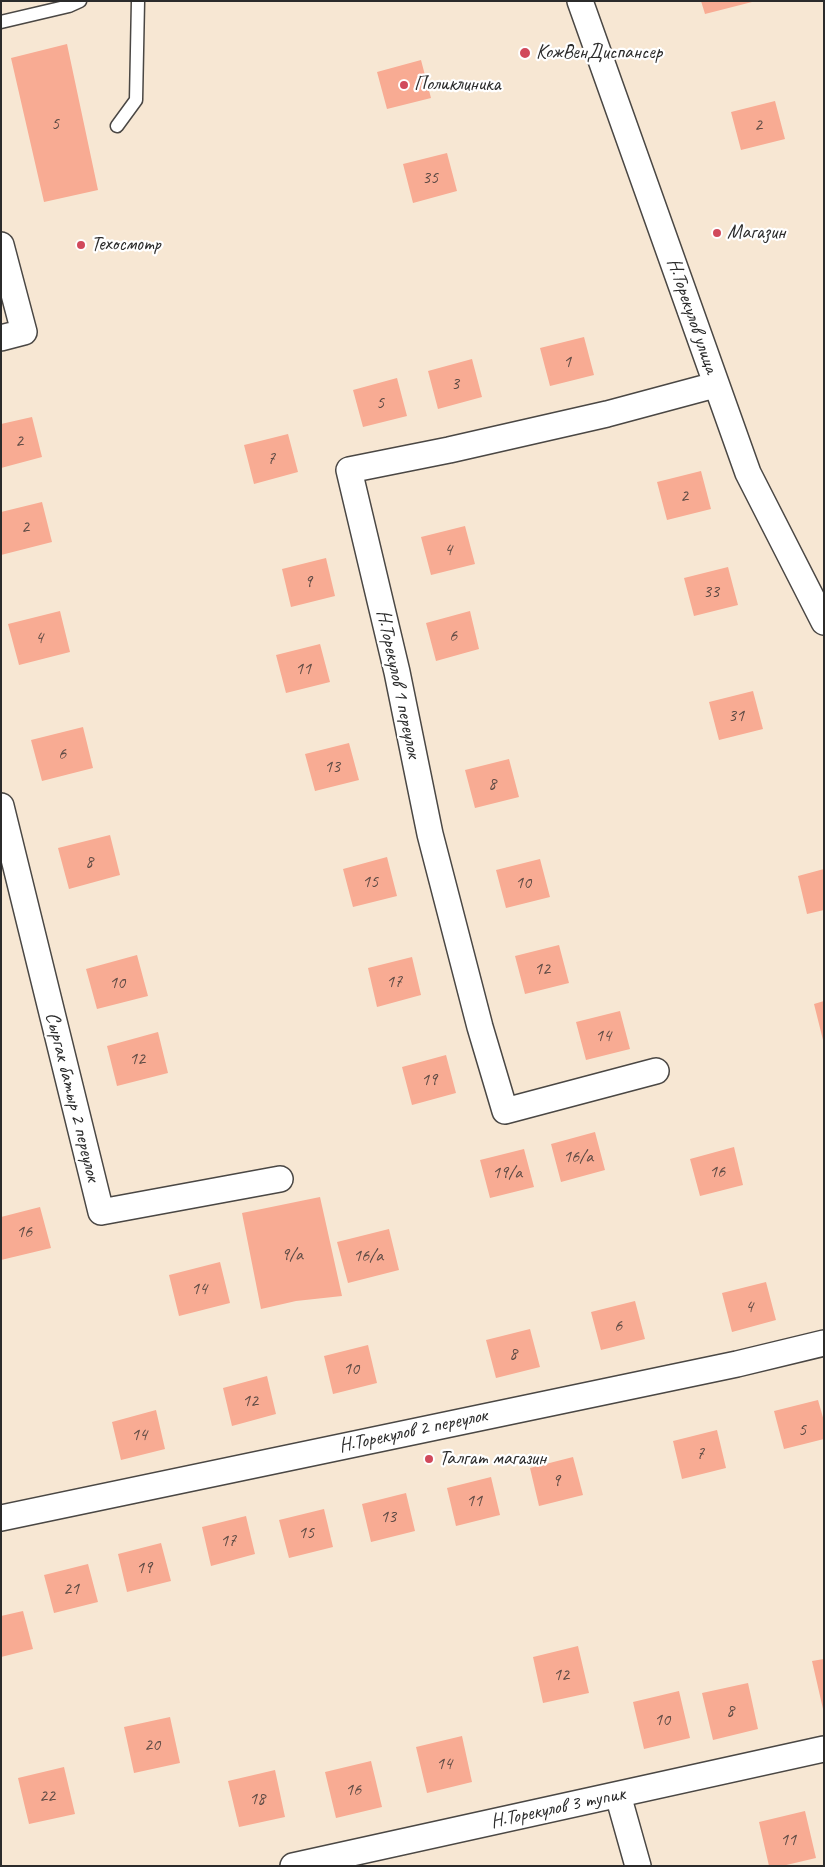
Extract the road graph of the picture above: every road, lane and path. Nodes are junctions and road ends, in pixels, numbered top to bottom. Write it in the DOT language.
graph roads {
  1 [pos="80,1"];
  2 [pos="138,1"];
  3 [pos="580,1"];
  4 [pos="1,22"];
  5 [pos="117,126"];
  6 [pos="1,245"];
  7 [pos="13,335"];
  8 [pos="716,385"];
  9 [pos="824,622"];
  10 [pos="1,806"];
  11 [pos="656,1072"];
  12 [pos="280,1179"];
  13 [pos="824,1343"];
  14 [pos="1,1518"];
  15 [pos="824,1750"];
  16 [pos="618,1795"];
  17 [pos="293,1866"];
  18 [pos="638,1866"];
  1 -- 4 [label="lane"];
  2 -- 5 [label="lane"];
  3 -- 8 [label="street, Н.Торекулов улица"];
  6 -- 7 [label="street"];
  8 -- 9 [label="street, Н.Торекулов улица"];
  8 -- 11 [label="street, Н.Торекулов 1 переулок"];
  10 -- 12 [label="street, Сыргак батыр 2 переулок"];
  13 -- 14 [label="street, Н.Торекулов 2 переулок"];
  15 -- 16 [label="street, Н.Торекулов 3 тупик"];
  16 -- 17 [label="street, Н.Торекулов 3 тупик"];
  16 -- 18 [label="street"];
}
